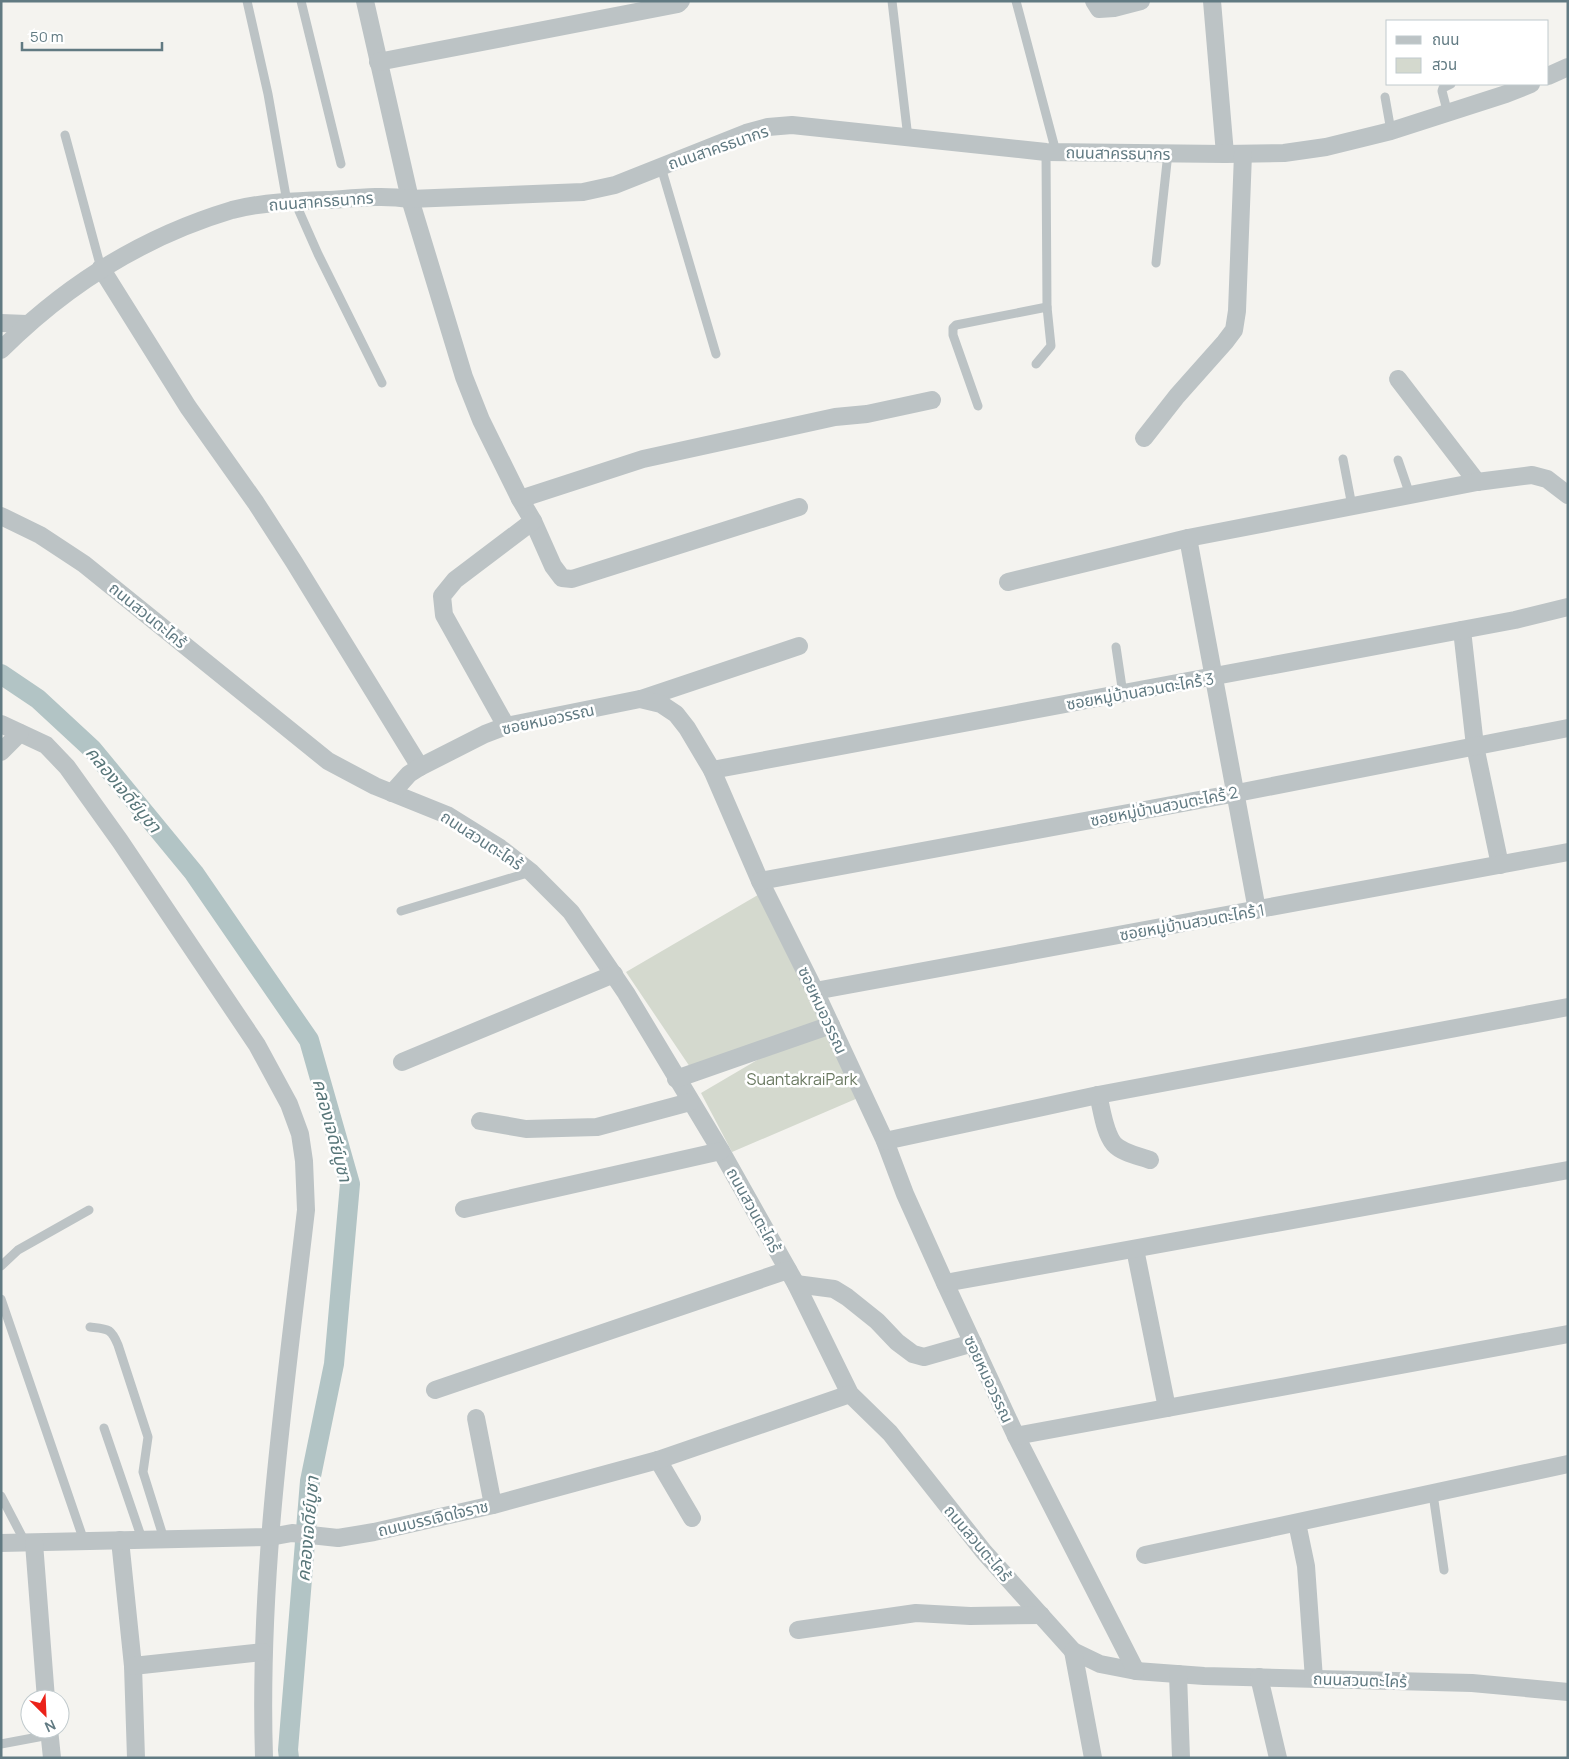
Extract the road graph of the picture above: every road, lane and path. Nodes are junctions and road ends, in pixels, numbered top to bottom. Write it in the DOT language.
graph roads {
  1 [pos="247,1"];
  2 [pos="301,1"];
  3 [pos="365,1"];
  4 [pos="681,1"];
  5 [pos="892,1"];
  6 [pos="1016,1"];
  7 [pos="1094,1"];
  8 [pos="1141,1"];
  9 [pos="1212,1"];
  10 [pos="378,62"];
  11 [pos="1568,67"];
  12 [pos="1549,76"];
  13 [pos="1449,85"];
  14 [pos="1528,85"];
  15 [pos="1385,97"];
  16 [pos="1448,114"];
  17 [pos="1392,131"];
  18 [pos="65,135"];
  19 [pos="908,138"];
  20 [pos="1051,152"];
  21 [pos="1168,153"];
  22 [pos="1226,154"];
  23 [pos="1243,154"];
  24 [pos="341,164"];
  25 [pos="661,167"];
  26 [pos="410,198"];
  27 [pos="291,202"];
  28 [pos="1156,263"];
  29 [pos="101,268"];
  30 [pos="1047,307"];
  31 [pos="1,323"];
  32 [pos="27,324"];
  33 [pos="1,350"];
  34 [pos="716,354"];
  35 [pos="1036,364"];
  36 [pos="1398,379"];
  37 [pos="382,383"];
  38 [pos="932,400"];
  39 [pos="978,406"];
  40 [pos="1144,438"];
  41 [pos="1343,459"];
  42 [pos="1398,460"];
  43 [pos="1477,482"];
  44 [pos="1410,495"];
  45 [pos="1568,495"];
  46 [pos="520,499"];
  47 [pos="1352,506"];
  48 [pos="799,508"];
  49 [pos="1,516"];
  50 [pos="533,521"];
  51 [pos="1188,538"];
  52 [pos="1008,582"];
  53 [pos="1568,607"];
  54 [pos="1462,630"];
  55 [pos="799,646"];
  56 [pos="1116,647"];
  57 [pos="1213,678"];
  58 [pos="1123,694"];
  59 [pos="640,699"];
  60 [pos="1,724"];
  61 [pos="506,726"];
  62 [pos="1568,728"];
  63 [pos="20,733"];
  64 [pos="1475,746"];
  65 [pos="1,752"];
  66 [pos="420,767"];
  67 [pos="712,770"];
  68 [pos="392,793"];
  69 [pos="1236,793"];
  70 [pos="1568,852"];
  71 [pos="1500,865"];
  72 [pos="531,872"];
  73 [pos="760,881"];
  74 [pos="1257,910"];
  75 [pos="401,911"];
  76 [pos="614,974"];
  77 [pos="815,991"];
  78 [pos="1568,1007"];
  79 [pos="831,1025"];
  80 [pos="402,1062"];
  81 [pos="676,1079"];
  82 [pos="1098,1094"];
  83 [pos="690,1102"];
  84 [pos="480,1122"];
  85 [pos="884,1141"];
  86 [pos="721,1151"];
  87 [pos="1150,1160"];
  88 [pos="1568,1170"];
  89 [pos="464,1209"];
  90 [pos="89,1210"];
  91 [pos="1135,1249"];
  92 [pos="1,1266"];
  93 [pos="792,1277"];
  94 [pos="945,1283"];
  95 [pos="1,1299"];
  96 [pos="90,1327"];
  97 [pos="1568,1334"];
  98 [pos="973,1343"];
  99 [pos="435,1390"];
  100 [pos="850,1394"];
  101 [pos="1168,1408"];
  102 [pos="476,1418"];
  103 [pos="104,1428"];
  104 [pos="1016,1436"];
  105 [pos="658,1460"];
  106 [pos="1567,1466"];
  107 [pos="1433,1494"];
  108 [pos="1,1496"];
  109 [pos="493,1505"];
  110 [pos="692,1518"];
  111 [pos="1297,1523"];
  112 [pos="270,1536"];
  113 [pos="142,1539"];
  114 [pos="164,1539"];
  115 [pos="120,1540"];
  116 [pos="84,1541"];
  117 [pos="30,1542"];
  118 [pos="1,1543"];
  119 [pos="1145,1555"];
  120 [pos="1444,1570"];
  121 [pos="1041,1615"];
  122 [pos="798,1630"];
  123 [pos="1073,1651"];
  124 [pos="264,1652"];
  125 [pos="133,1666"];
  126 [pos="1136,1671"];
  127 [pos="1178,1674"];
  128 [pos="1259,1677"];
  129 [pos="1314,1679"];
  130 [pos="45,1689"];
  131 [pos="1568,1692"];
  132 [pos="21,1739"];
  133 [pos="50,1739"];
  134 [pos="1,1744"];
  135 [pos="52,1758"];
  136 [pos="136,1758"];
  137 [pos="264,1758"];
  138 [pos="1093,1758"];
  139 [pos="1181,1758"];
  140 [pos="1278,1758"];
  1 -- 27 [label="lane"];
  2 -- 24 [label="lane"];
  3 -- 10 [label="street"];
  4 -- 10 [label="street"];
  5 -- 19 [label="lane"];
  6 -- 20 [label="lane"];
  7 -- 8 [label="street"];
  9 -- 22 [label="street"];
  10 -- 26 [label="street"];
  11 -- 12 [label="street"];
  13 -- 16 [label="lane"];
  14 -- 16 [label="street, ถนนสาครธนากร"];
  15 -- 17 [label="lane"];
  16 -- 17 [label="street, ถนนสาครธนากร"];
  17 -- 23 [label="street, ถนนสาครธนากร"];
  18 -- 29 [label="lane"];
  19 -- 20 [label="street, ถนนสาครธนากร"];
  19 -- 25 [label="street, ถนนสาครธนากร"];
  20 -- 21 [label="street, ถนนสาครธนากร"];
  20 -- 30 [label="lane"];
  21 -- 22 [label="street, ถนนสาครธนากร"];
  21 -- 28 [label="lane"];
  22 -- 23 [label="street, ถนนสาครธนากร"];
  23 -- 40 [label="street"];
  25 -- 26 [label="street, ถนนสาครธนากร"];
  25 -- 34 [label="lane"];
  26 -- 27 [label="street, ถนนสาครธนากร"];
  26 -- 46 [label="street"];
  27 -- 29 [label="street, ถนนสาครธนากร"];
  27 -- 37 [label="lane"];
  29 -- 32 [label="street, ถนนสาครธนากร"];
  29 -- 66 [label="street"];
  30 -- 35 [label="lane"];
  30 -- 39 [label="lane"];
  31 -- 32 [label="street"];
  32 -- 33 [label="street, ถนนสาครธนากร"];
  36 -- 43 [label="street"];
  38 -- 46 [label="street"];
  41 -- 47 [label="lane"];
  42 -- 44 [label="lane"];
  43 -- 44 [label="street"];
  43 -- 45 [label="street"];
  44 -- 47 [label="street"];
  46 -- 50 [label="street"];
  47 -- 51 [label="street"];
  48 -- 50 [label="street"];
  49 -- 68 [label="street, ถนนสวนตะไคร้"];
  50 -- 61 [label="street"];
  51 -- 52 [label="street"];
  51 -- 57 [label="street"];
  53 -- 54 [label="street, ซอยหมู่บ้านสวนตะไคร้ 3"];
  54 -- 57 [label="street, ซอยหมู่บ้านสวนตะไคร้ 3"];
  54 -- 64 [label="street"];
  55 -- 59 [label="street"];
  56 -- 58 [label="lane"];
  57 -- 58 [label="street, ซอยหมู่บ้านสวนตะไคร้ 3"];
  57 -- 69 [label="street"];
  58 -- 67 [label="street, ซอยหมู่บ้านสวนตะไคร้ 3"];
  59 -- 61 [label="street, ซอยหมอวรรณ"];
  59 -- 67 [label="street, ซอยหมอวรรณ"];
  60 -- 63 [label="street"];
  61 -- 66 [label="street, ซอยหมอวรรณ"];
  62 -- 64 [label="street, ซอยหมู่บ้านสวนตะไคร้ 2"];
  63 -- 65 [label="street"];
  63 -- 112 [label="street"];
  64 -- 69 [label="street, ซอยหมู่บ้านสวนตะไคร้ 2"];
  64 -- 71 [label="street"];
  66 -- 68 [label="street, ซอยหมอวรรณ"];
  67 -- 73 [label="street, ซอยหมอวรรณ"];
  68 -- 72 [label="street, ถนนสวนตะไคร้"];
  69 -- 73 [label="street, ซอยหมู่บ้านสวนตะไคร้ 2"];
  69 -- 74 [label="street"];
  70 -- 71 [label="street, ซอยหมู่บ้านสวนตะไคร้ 1"];
  71 -- 74 [label="street, ซอยหมู่บ้านสวนตะไคร้ 1"];
  72 -- 75 [label="lane"];
  72 -- 76 [label="street, ถนนสวนตะไคร้"];
  73 -- 77 [label="street, ซอยหมอวรรณ"];
  74 -- 77 [label="street, ซอยหมู่บ้านสวนตะไคร้ 1"];
  76 -- 80 [label="street"];
  76 -- 81 [label="street, ถนนสวนตะไคร้"];
  77 -- 79 [label="street, ซอยหมอวรรณ"];
  78 -- 82 [label="street"];
  79 -- 81 [label="street"];
  79 -- 85 [label="street, ซอยหมอวรรณ"];
  81 -- 83 [label="street, ถนนสวนตะไคร้"];
  82 -- 85 [label="street"];
  82 -- 87 [label="street"];
  83 -- 84 [label="street"];
  83 -- 86 [label="street, ถนนสวนตะไคร้"];
  85 -- 94 [label="street, ซอยหมอวรรณ"];
  86 -- 89 [label="street"];
  86 -- 93 [label="street, ถนนสวนตะไคร้"];
  88 -- 91 [label="street"];
  90 -- 92 [label="lane"];
  91 -- 94 [label="street"];
  91 -- 101 [label="street"];
  93 -- 98 [label="street"];
  93 -- 99 [label="street"];
  93 -- 100 [label="street, ถนนสวนตะไคร้"];
  94 -- 98 [label="street, ซอยหมอวรรณ"];
  95 -- 116 [label="lane"];
  96 -- 114 [label="lane"];
  97 -- 101 [label="street"];
  98 -- 104 [label="street, ซอยหมอวรรณ"];
  100 -- 105 [label="street, ถนนบรรเจิดใจราช"];
  100 -- 121 [label="street, ถนนสวนตะไคร้"];
  101 -- 104 [label="street"];
  102 -- 109 [label="street"];
  103 -- 113 [label="lane"];
  104 -- 126 [label="street, ซอยหมอวรรณ"];
  105 -- 109 [label="street, ถนนบรรเจิดใจราช"];
  105 -- 110 [label="street"];
  106 -- 107 [label="street"];
  107 -- 111 [label="street"];
  107 -- 120 [label="lane"];
  108 -- 117 [label="lane"];
  109 -- 112 [label="street, ถนนบรรเจิดใจราช"];
  111 -- 119 [label="street"];
  111 -- 129 [label="street"];
  112 -- 114 [label="street, ถนนบรรเจิดใจราช"];
  112 -- 124 [label="street"];
  113 -- 114 [label="street, ถนนบรรเจิดใจราช"];
  113 -- 115 [label="street, ถนนบรรเจิดใจราช"];
  115 -- 116 [label="street, ถนนบรรเจิดใจราช"];
  115 -- 125 [label="street"];
  116 -- 117 [label="street, ถนนบรรเจิดใจราช"];
  117 -- 118 [label="street, ถนนบรรเจิดใจราช"];
  117 -- 130 [label="street"];
  121 -- 122 [label="street"];
  121 -- 123 [label="street, ถนนสวนตะไคร้"];
  123 -- 126 [label="street, ถนนสวนตะไคร้"];
  123 -- 138 [label="street"];
  124 -- 125 [label="street"];
  124 -- 137 [label="street"];
  125 -- 136 [label="street"];
  126 -- 127 [label="street, ถนนสวนตะไคร้"];
  127 -- 128 [label="street, ถนนสวนตะไคร้"];
  127 -- 139 [label="street"];
  128 -- 129 [label="street, ถนนสวนตะไคร้"];
  128 -- 140 [label="street"];
  129 -- 131 [label="street, ถนนสวนตะไคร้"];
  132 -- 134 [label="lane"];
  133 -- 135 [label="street"];
}
